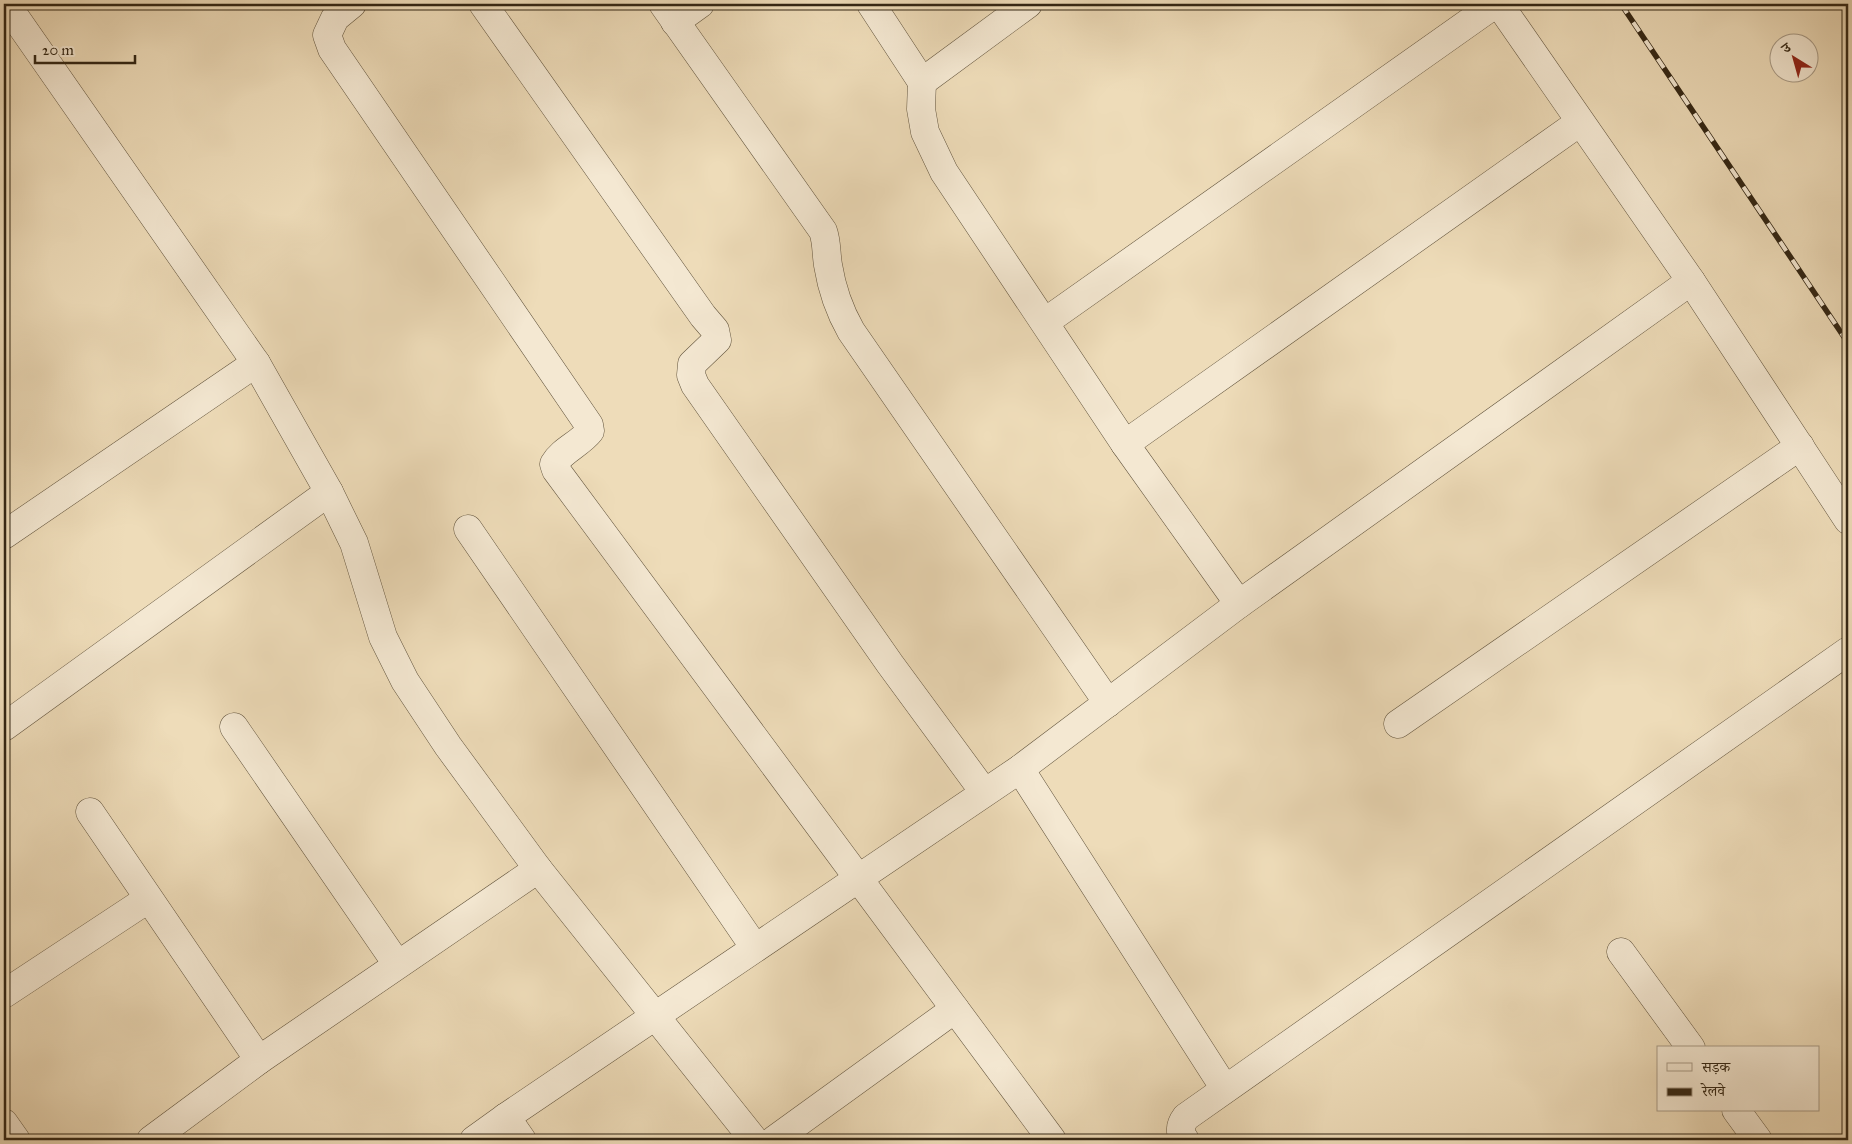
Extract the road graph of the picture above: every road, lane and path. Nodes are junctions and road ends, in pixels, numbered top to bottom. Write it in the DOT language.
graph roads {
  1 [pos="6,4"];
  2 [pos="352,4"];
  3 [pos="483,4"];
  4 [pos="700,4"];
  5 [pos="871,4"];
  6 [pos="1028,4"];
  7 [pos="1495,4"];
  8 [pos="1499,4"];
  9 [pos="669,13"];
  10 [pos="922,82"];
  11 [pos="1580,122"];
  12 [pos="1691,281"];
  13 [pos="1045,322"];
  14 [pos="256,363"];
  15 [pos="1125,444"];
  16 [pos="1800,446"];
  17 [pos="329,492"];
  18 [pos="1848,520"];
  19 [pos="468,529"];
  20 [pos="4,536"];
  21 [pos="1239,604"];
  22 [pos="1848,651"];
  23 [pos="1108,703"];
  24 [pos="1398,724"];
  25 [pos="4,727"];
  26 [pos="234,727"];
  27 [pos="1020,769"];
  28 [pos="984,792"];
  29 [pos="90,812"];
  30 [pos="538,870"];
  31 [pos="859,880"];
  32 [pos="148,898"];
  33 [pos="755,948"];
  34 [pos="1621,952"];
  35 [pos="397,964"];
  36 [pos="4,994"];
  37 [pos="954,1009"];
  38 [pos="655,1015"];
  39 [pos="1690,1046"];
  40 [pos="259,1060"];
  41 [pos="1225,1089"];
  42 [pos="1737,1112"];
  43 [pos="506,1117"];
  44 [pos="4,1123"];
  45 [pos="16,1140"];
  46 [pos="152,1140"];
  47 [pos="474,1140"];
  48 [pos="522,1140"];
  49 [pos="754,1140"];
  50 [pos="774,1140"];
  51 [pos="1052,1140"];
  52 [pos="1185,1140"];
  53 [pos="1758,1140"];
  1 -- 14 [label="street"];
  2 -- 31 [label="street"];
  3 -- 28 [label="street"];
  4 -- 9 [label="street"];
  5 -- 10 [label="street"];
  6 -- 10 [label="street"];
  7 -- 13 [label="street"];
  8 -- 11 [label="street"];
  9 -- 23 [label="street"];
  10 -- 13 [label="street"];
  11 -- 12 [label="street"];
  11 -- 15 [label="street"];
  12 -- 16 [label="street"];
  12 -- 21 [label="street"];
  13 -- 15 [label="street"];
  14 -- 17 [label="street"];
  14 -- 20 [label="street"];
  15 -- 21 [label="street"];
  16 -- 18 [label="street"];
  16 -- 24 [label="street"];
  17 -- 25 [label="street"];
  17 -- 30 [label="street"];
  19 -- 33 [label="street"];
  21 -- 23 [label="street"];
  22 -- 41 [label="street"];
  23 -- 27 [label="street"];
  26 -- 35 [label="street"];
  27 -- 28 [label="street"];
  27 -- 41 [label="street"];
  28 -- 31 [label="street"];
  29 -- 32 [label="street"];
  30 -- 35 [label="street"];
  30 -- 38 [label="street"];
  31 -- 33 [label="street"];
  31 -- 37 [label="street"];
  32 -- 36 [label="street"];
  32 -- 40 [label="street"];
  33 -- 38 [label="street"];
  34 -- 39 [label="street"];
  35 -- 40 [label="street"];
  37 -- 50 [label="street"];
  37 -- 51 [label="street"];
  38 -- 43 [label="street"];
  38 -- 49 [label="street"];
  40 -- 46 [label="street"];
  41 -- 52 [label="street"];
  42 -- 53 [label="street"];
  43 -- 47 [label="street"];
  43 -- 48 [label="street"];
  44 -- 45 [label="street"];
}
